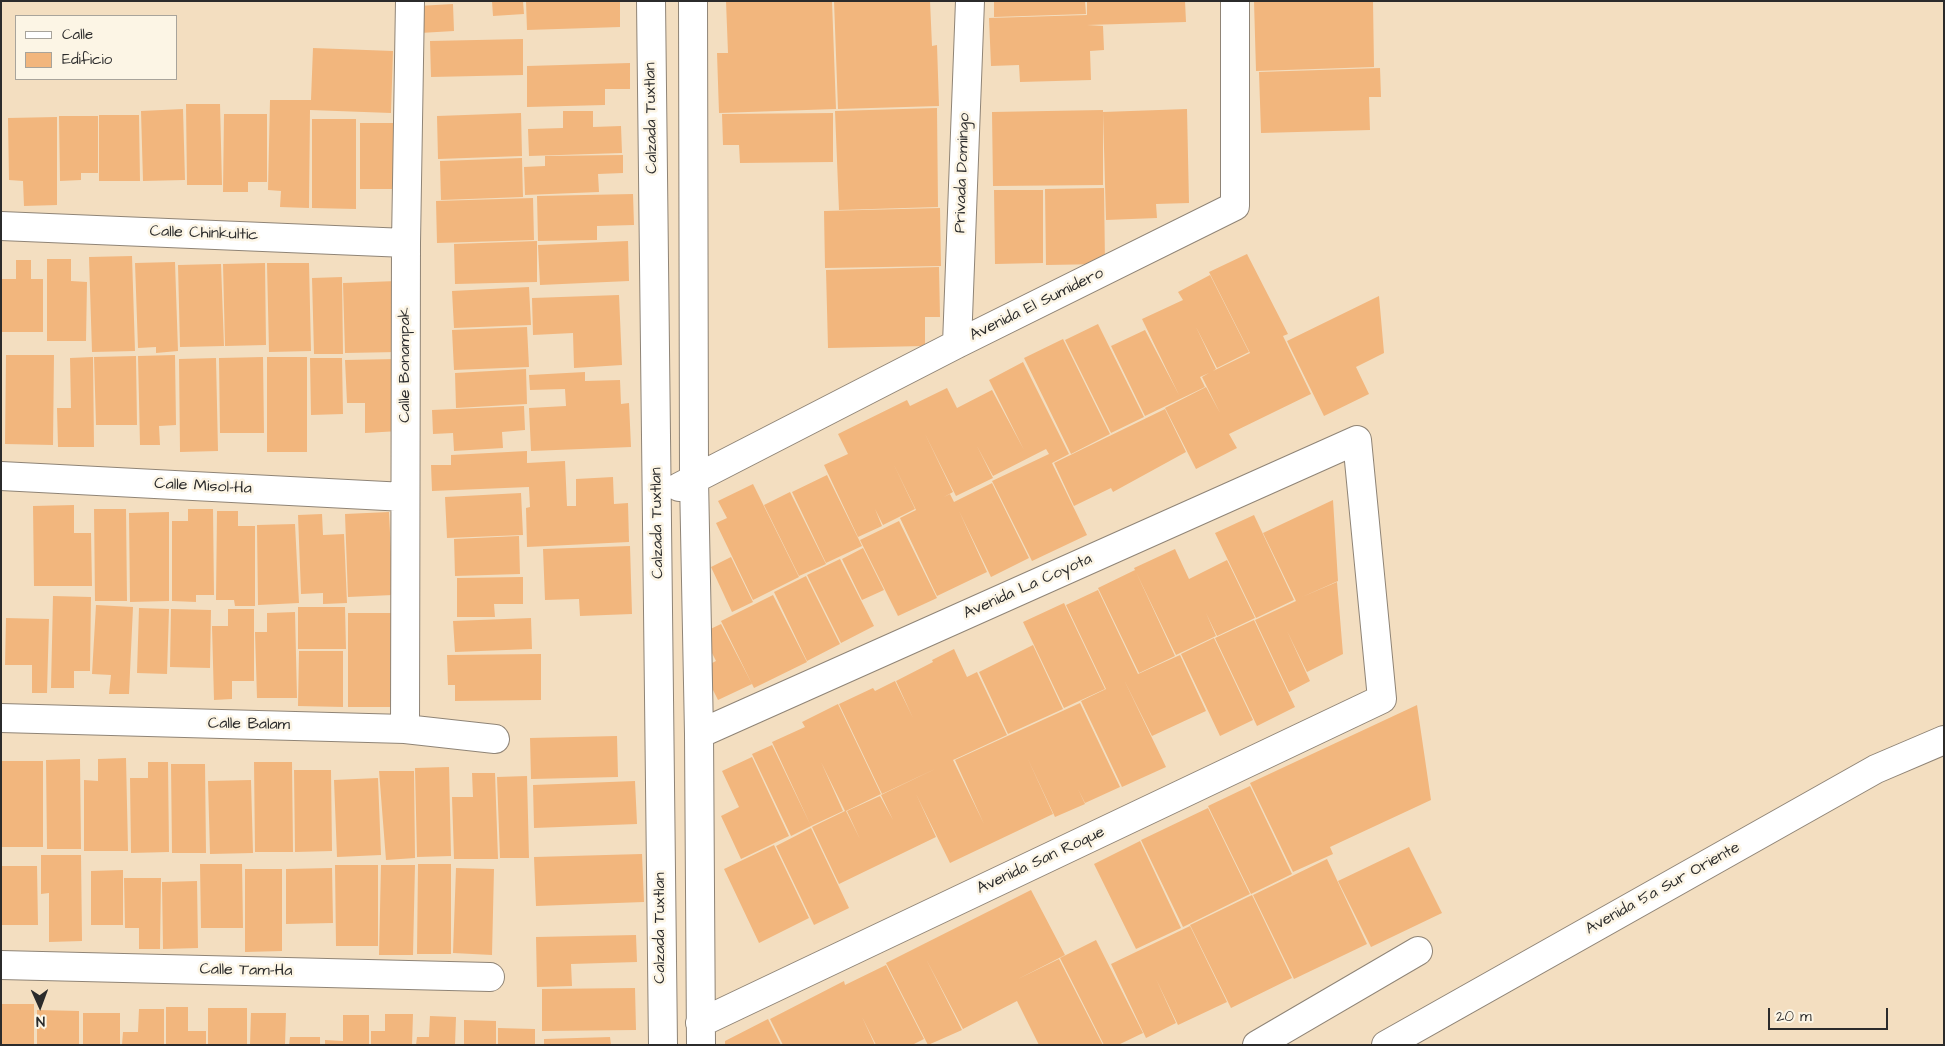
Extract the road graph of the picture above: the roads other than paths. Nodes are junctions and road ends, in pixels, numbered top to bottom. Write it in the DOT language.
graph roads {
  1 [pos="410,1"];
  2 [pos="650,1"];
  3 [pos="693,1"];
  4 [pos="970,1"];
  5 [pos="1235,1"];
  6 [pos="1,226"];
  7 [pos="406,243"];
  8 [pos="957,344"];
  9 [pos="1,476"];
  10 [pos="694,479"];
  11 [pos="405,497"];
  12 [pos="658,498"];
  13 [pos="1382,699"];
  14 [pos="1,718"];
  15 [pos="405,729"];
  16 [pos="699,734"];
  17 [pos="495,739"];
  18 [pos="1944,740"];
  19 [pos="1418,951"];
  20 [pos="1,964"];
  21 [pos="490,977"];
  22 [pos="701,1034"];
  23 [pos="663,1045"];
  24 [pos="1257,1045"];
  25 [pos="1386,1045"];
  1 -- 7 [label="street, Calle Bonampak"];
  2 -- 12 [label="street, Calzada Tuxtlan"];
  3 -- 10 [label="street"];
  4 -- 8 [label="street, Privada Domingo"];
  5 -- 8 [label="street, Avenida El Sumidero"];
  6 -- 7 [label="street, Calle Chinkultic"];
  7 -- 11 [label="street, Calle Bonampak"];
  8 -- 10 [label="street, Avenida El Sumidero"];
  9 -- 11 [label="street, Calle Misol-Ha"];
  10 -- 12 [label="street, Avenida El Sumidero"];
  10 -- 16 [label="street"];
  11 -- 15 [label="street, Calle Bonampak"];
  12 -- 23 [label="street, Calzada Tuxtlan"];
  13 -- 16 [label="street, Avenida La Coyota"];
  13 -- 22 [label="street, Avenida San Roque"];
  14 -- 15 [label="street, Calle Balam"];
  15 -- 17 [label="street, Calle Balam"];
  16 -- 22 [label="street"];
  18 -- 25 [label="street, Avenida 5a Sur Oriente"];
  19 -- 24 [label="street"];
  20 -- 21 [label="street, Calle Tam-Ha"];
}
